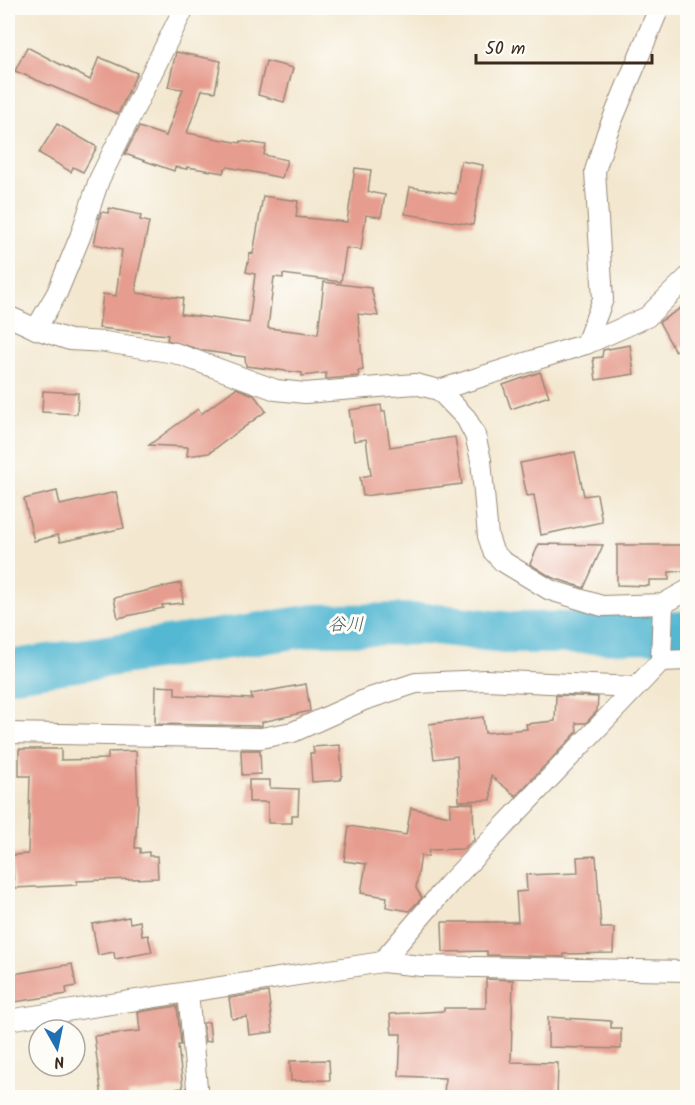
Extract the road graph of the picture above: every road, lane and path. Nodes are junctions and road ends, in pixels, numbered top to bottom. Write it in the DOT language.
graph roads {
  1 [pos="184,8"];
  2 [pos="659,8"];
  3 [pos="687,276"];
  4 [pos="8,316"];
  5 [pos="36,329"];
  6 [pos="586,344"];
  7 [pos="440,390"];
  8 [pos="687,590"];
  9 [pos="662,610"];
  10 [pos="661,655"];
  11 [pos="687,660"];
  12 [pos="634,687"];
  13 [pos="8,733"];
  14 [pos="382,962"];
  15 [pos="687,971"];
  16 [pos="188,992"];
  17 [pos="8,1020"];
  18 [pos="198,1098"];
  1 -- 5 [label="street"];
  2 -- 6 [label="street"];
  3 -- 6 [label="street"];
  4 -- 5 [label="street"];
  5 -- 7 [label="street"];
  6 -- 7 [label="street"];
  7 -- 9 [label="street"];
  8 -- 9 [label="street"];
  9 -- 10 [label="street"];
  10 -- 11 [label="street"];
  10 -- 12 [label="street"];
  12 -- 13 [label="street"];
  12 -- 14 [label="street"];
  14 -- 15 [label="street"];
  14 -- 16 [label="street"];
  16 -- 17 [label="street"];
  16 -- 18 [label="street"];
}
